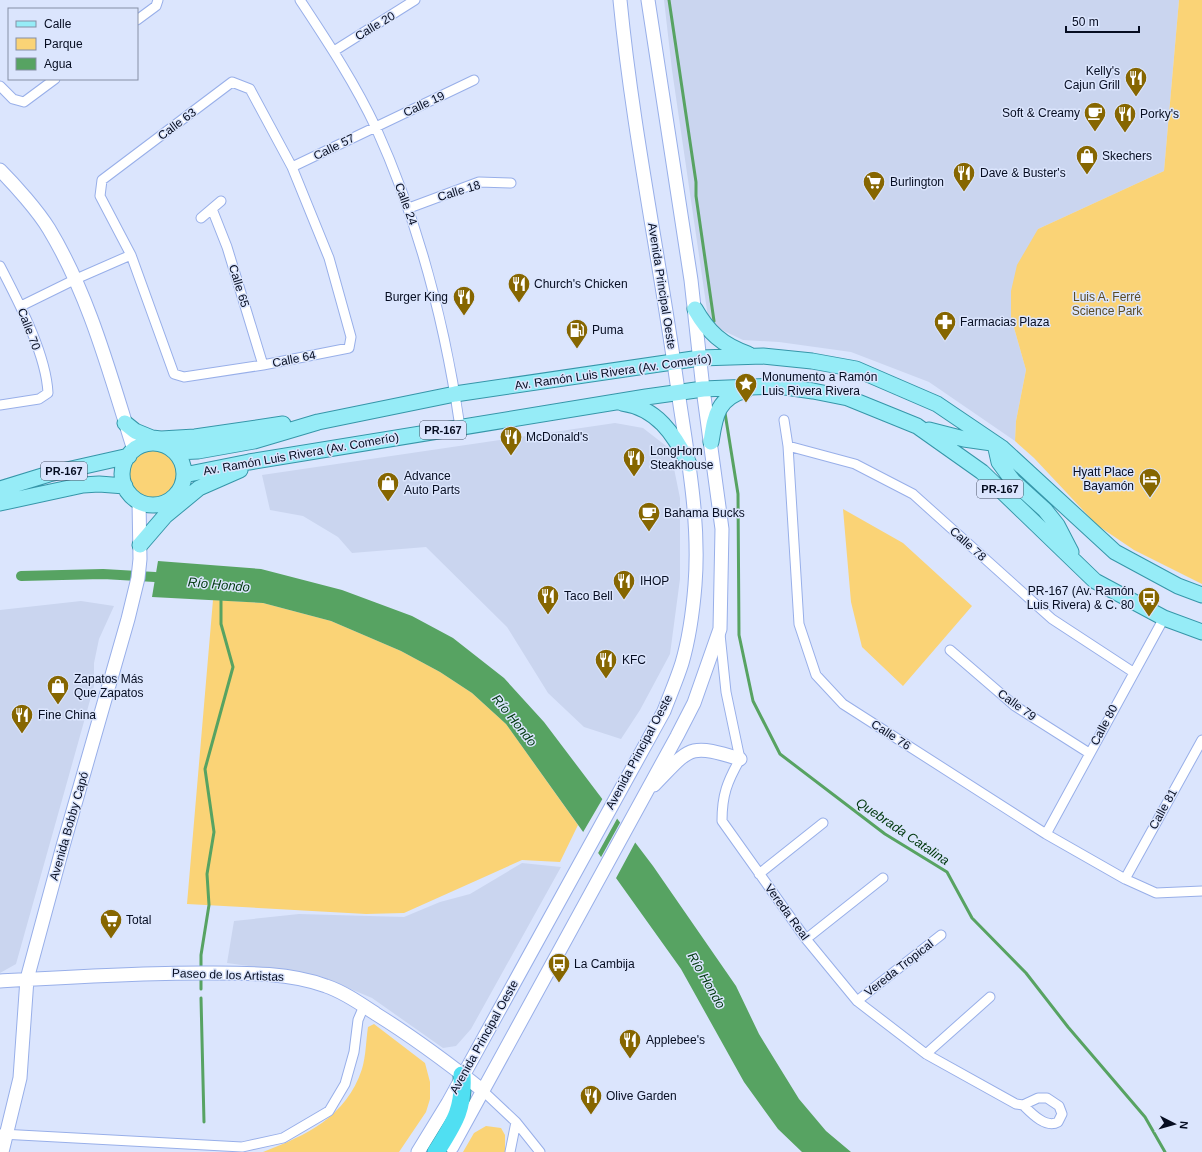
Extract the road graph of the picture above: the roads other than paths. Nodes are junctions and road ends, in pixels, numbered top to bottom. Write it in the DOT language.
graph roads {
  1 [pos="158,0"];
  2 [pos="300,0"];
  3 [pos="414,0"];
  4 [pos="620,0"];
  5 [pos="648,0"];
  6 [pos="138,19"];
  7 [pos="334,51"];
  8 [pos="54,80"];
  9 [pos="474,80"];
  10 [pos="0,86"];
  11 [pos="375,127"];
  12 [pos="292,166"];
  13 [pos="0,170"];
  14 [pos="511,183"];
  15 [pos="221,201"];
  16 [pos="409,208"];
  17 [pos="212,209"];
  18 [pos="200,218"];
  19 [pos="131,255"];
  20 [pos="0,266"];
  21 [pos="76,279"];
  22 [pos="21,306"];
  23 [pos="695,309"];
  24 [pos="756,356"];
  25 [pos="700,358"];
  26 [pos="674,362"];
  27 [pos="263,365"];
  28 [pos="760,386"];
  29 [pos="703,389"];
  30 [pos="679,392"];
  31 [pos="455,394"];
  32 [pos="615,402"];
  33 [pos="0,405"];
  34 [pos="784,420"];
  35 [pos="318,422"];
  36 [pos="125,423"];
  37 [pos="917,426"];
  38 [pos="460,428"];
  39 [pos="710,442"];
  40 [pos="995,444"];
  41 [pos="788,446"];
  42 [pos="175,452"];
  43 [pos="131,453"];
  44 [pos="249,462"];
  45 [pos="689,464"];
  46 [pos="184,475"];
  47 [pos="125,486"];
  48 [pos="0,489"];
  49 [pos="139,501"];
  50 [pos="0,503"];
  51 [pos="140,545"];
  52 [pos="1078,565"];
  53 [pos="1202,595"];
  54 [pos="1164,618"];
  55 [pos="720,629"];
  56 [pos="1202,632"];
  57 [pos="950,650"];
  58 [pos="1133,672"];
  59 [pos="1202,740"];
  60 [pos="1089,753"];
  61 [pos="740,759"];
  62 [pos="642,798"];
  63 [pos="823,823"];
  64 [pos="1046,834"];
  65 [pos="759,874"];
  66 [pos="883,878"];
  67 [pos="1125,879"];
  68 [pos="1202,891"];
  69 [pos="941,935"];
  70 [pos="806,939"];
  71 [pos="27,979"];
  72 [pos="0,981"];
  73 [pos="990,997"];
  74 [pos="857,1001"];
  75 [pos="364,1006"];
  76 [pos="926,1054"];
  77 [pos="462,1075"];
  78 [pos="482,1090"];
  79 [pos="1022,1105"];
  80 [pos="516,1122"];
  81 [pos="4,1133"];
  82 [pos="447,1151"];
  83 [pos="2,1152"];
  84 [pos="418,1152"];
  85 [pos="510,1152"];
  86 [pos="540,1152"];
  1 -- 6 [label="street"];
  2 -- 7 [label="street, Calle 24"];
  3 -- 7 [label="street, Calle 20"];
  4 -- 26 [label="main road, Avenida Principal Oeste"];
  5 -- 23 [label="main road, Avenida Principal Oeste"];
  7 -- 11 [label="street, Calle 24"];
  8 -- 10 [label="street"];
  9 -- 11 [label="street, Calle 19"];
  11 -- 12 [label="street, Calle 57"];
  11 -- 16 [label="street, Calle 24"];
  12 -- 19 [label="street, Calle 63"];
  12 -- 27 [label="street, Calle 64"];
  13 -- 21 [label="main road"];
  14 -- 16 [label="street, Calle 18"];
  15 -- 17 [label="street"];
  16 -- 31 [label="street, Calle 24"];
  17 -- 18 [label="street"];
  17 -- 27 [label="street, Calle 65"];
  19 -- 21 [label="street"];
  19 -- 27 [label="street, Calle 64"];
  20 -- 22 [label="street, Calle 70"];
  21 -- 22 [label="street"];
  21 -- 36 [label="main road"];
  22 -- 33 [label="street, Calle 70"];
  23 -- 24 [label="main road"];
  23 -- 25 [label="main road, Avenida Principal Oeste"];
  24 -- 25 [label="main road, Av. Ramón Luis Rivera (Av. Comerío) / PR-167"];
  24 -- 40 [label="main road, Av. Ramón Luis Rivera (Av. Comerío) / PR-167"];
  25 -- 26 [label="main road, Av. Ramón Luis Rivera (Av. Comerío) / PR-167"];
  25 -- 29 [label="main road, Avenida Principal Oeste"];
  26 -- 30 [label="main road, Avenida Principal Oeste"];
  26 -- 31 [label="main road, Av. Ramón Luis Rivera (Av. Comerío) / PR-167"];
  28 -- 29 [label="main road, Av. Ramón Luis Rivera (Av. Comerío) / PR-167"];
  28 -- 37 [label="main road, Av. Ramón Luis Rivera (Av. Comerío) / PR-167"];
  28 -- 39 [label="main road"];
  29 -- 30 [label="main road, Av. Ramón Luis Rivera (Av. Comerío) / PR-167"];
  29 -- 39 [label="main road, Avenida Principal Oeste"];
  30 -- 32 [label="main road, Av. Ramón Luis Rivera (Av. Comerío) / PR-167"];
  30 -- 45 [label="main road, Avenida Principal Oeste"];
  31 -- 35 [label="main road, Av. Ramón Luis Rivera (Av. Comerío) / PR-167"];
  31 -- 38 [label="street, Calle 24"];
  32 -- 38 [label="main road, Av. Ramón Luis Rivera (Av. Comerío) / PR-167"];
  32 -- 45 [label="main road"];
  34 -- 41 [label="street, Calle 76"];
  35 -- 36 [label="main road"];
  35 -- 42 [label="main road, Av. Ramón Luis Rivera (Av. Comerío) / PR-167"];
  36 -- 43 [label="main road"];
  37 -- 40 [label="main road"];
  37 -- 52 [label="main road, Av. Ramón Luis Rivera (Av. Comerío) / PR-167"];
  38 -- 44 [label="main road, Av. Ramón Luis Rivera (Av. Comerío) / PR-167"];
  39 -- 55 [label="main road, Avenida Principal Oeste"];
  40 -- 52 [label="main road"];
  40 -- 53 [label="main road, Av. Ramón Luis Rivera (Av. Comerío) / PR-167"];
  41 -- 58 [label="street, Calle 78"];
  41 -- 64 [label="street, Calle 76"];
  42 -- 43 [label="main road, PR-167"];
  42 -- 46 [label="main road"];
  43 -- 47 [label="main road"];
  43 -- 48 [label="main road, PR-167"];
  44 -- 46 [label="main road, Av. Ramón Luis Rivera (Av. Comerío) / PR-167"];
  44 -- 51 [label="main road"];
  45 -- 77 [label="main road, Avenida Principal Oeste"];
  46 -- 49 [label="main road"];
  47 -- 49 [label="main road"];
  47 -- 50 [label="main road, PR-167"];
  49 -- 51 [label="main road, Avenida Bobby Capó"];
  51 -- 71 [label="main road, Avenida Bobby Capó"];
  52 -- 54 [label="main road, Av. Ramón Luis Rivera (Av. Comerío) / PR-167"];
  54 -- 56 [label="main road, Av. Ramón Luis Rivera (Av. Comerío) / PR-167"];
  54 -- 58 [label="street, Calle 80"];
  55 -- 61 [label="street"];
  55 -- 62 [label="main road, Avenida Principal Oeste"];
  57 -- 60 [label="street, Calle 79"];
  58 -- 60 [label="street, Calle 80"];
  59 -- 67 [label="street, Calle 81"];
  60 -- 64 [label="street, Calle 80"];
  61 -- 62 [label="main road"];
  61 -- 65 [label="street, Vereda Real"];
  62 -- 78 [label="main road, Avenida Principal Oeste"];
  63 -- 65 [label="street"];
  64 -- 67 [label="street, Calle 76"];
  65 -- 70 [label="street, Vereda Real"];
  66 -- 70 [label="street"];
  67 -- 68 [label="street, Calle 76"];
  69 -- 74 [label="street, Vereda Tropical"];
  70 -- 74 [label="street, Vereda Real"];
  71 -- 72 [label="main road, Paseo de los Artistas"];
  71 -- 75 [label="main road, Paseo de los Artistas"];
  71 -- 81 [label="main road, Avenida Bobby Capó"];
  73 -- 76 [label="street"];
  74 -- 76 [label="street, Vereda Real"];
  75 -- 77 [label="main road, Paseo de los Artistas"];
  75 -- 81 [label="street"];
  76 -- 79 [label="street, Vereda Real"];
  77 -- 78 [label="main road, Paseo de los Artistas"];
  77 -- 82 [label="highway"];
  77 -- 84 [label="main road, Avenida Principal Oeste"];
  78 -- 80 [label="street, Paseo de los Artistas"];
  78 -- 82 [label="main road, Avenida Principal Oeste"];
  80 -- 85 [label="street"];
  80 -- 86 [label="street, Paseo de los Artistas"];
  81 -- 83 [label="main road, Avenida Bobby Capó"];
}
